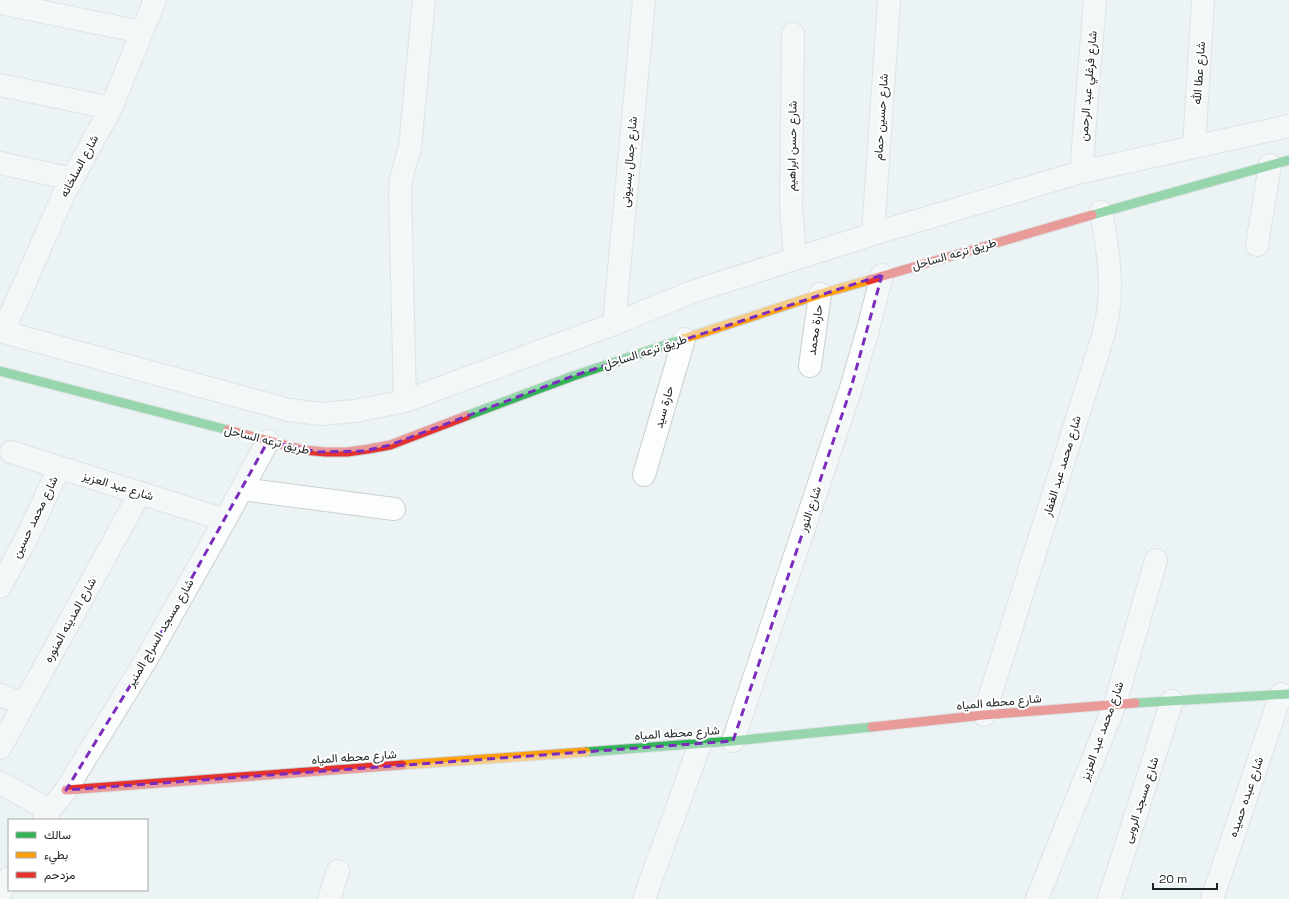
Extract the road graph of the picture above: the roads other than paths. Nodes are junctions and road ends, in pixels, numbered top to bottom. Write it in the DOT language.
graph roads {
  1 [pos="154,0"];
  2 [pos="424,0"];
  3 [pos="644,0"];
  4 [pos="889,0"];
  5 [pos="1096,0"];
  6 [pos="1203,0"];
  7 [pos="0,3"];
  8 [pos="142,32"];
  9 [pos="793,34"];
  10 [pos="0,85"];
  11 [pos="111,108"];
  12 [pos="1289,126"];
  13 [pos="1194,147"];
  14 [pos="0,163"];
  15 [pos="1280,163"];
  16 [pos="1081,172"];
  17 [pos="72,180"];
  18 [pos="1101,212"];
  19 [pos="873,234"];
  20 [pos="1258,245"];
  21 [pos="795,258"];
  22 [pos="882,275"];
  23 [pos="820,294"];
  24 [pos="614,324"];
  25 [pos="1,331"];
  26 [pos="684,339"];
  27 [pos="810,366"];
  28 [pos="0,371"];
  29 [pos="405,401"];
  30 [pos="268,441"];
  31 [pos="11,452"];
  32 [pos="59,468"];
  33 [pos="644,475"];
  34 [pos="242,489"];
  35 [pos="140,493"];
  36 [pos="394,509"];
  37 [pos="225,520"];
  38 [pos="1156,560"];
  39 [pos="0,587"];
  40 [pos="1285,694"];
  41 [pos="0,695"];
  42 [pos="1172,701"];
  43 [pos="24,704"];
  44 [pos="1115,704"];
  45 [pos="984,715"];
  46 [pos="732,741"];
  47 [pos="700,744"];
  48 [pos="0,748"];
  49 [pos="0,783"];
  50 [pos="66,790"];
  51 [pos="47,815"];
  52 [pos="338,871"];
  53 [pos="8,880"];
  54 [pos="0,893"];
  55 [pos="329,899"];
  56 [pos="644,899"];
  57 [pos="1037,899"];
  58 [pos="1109,899"];
  59 [pos="1212,899"];
  1 -- 8 [label="street, شارع السلخانه"];
  2 -- 29 [label="street"];
  3 -- 24 [label="street, شارع جمال بسيونى"];
  4 -- 19 [label="street, شارع حسين حمام"];
  5 -- 16 [label="street, شارع فرغلي عبد الرحمن"];
  6 -- 13 [label="street, شارع عطا الله"];
  7 -- 8 [label="street"];
  8 -- 11 [label="street, شارع السلخانه"];
  9 -- 21 [label="street, شارع حسن ابراهيم"];
  10 -- 11 [label="street"];
  11 -- 17 [label="street, شارع السلخانه"];
  12 -- 13 [label="street"];
  13 -- 16 [label="street"];
  14 -- 17 [label="street"];
  15 -- 18 [label="street, طريق ترعه الساحل"];
  15 -- 20 [label="street"];
  16 -- 19 [label="street"];
  17 -- 25 [label="street, شارع السلخانه"];
  18 -- 22 [label="street, طريق ترعه الساحل"];
  18 -- 45 [label="street, شارع محمد عبد الغفار"];
  19 -- 21 [label="street"];
  21 -- 24 [label="street"];
  22 -- 23 [label="street, طريق ترعه الساحل"];
  22 -- 46 [label="street, شارع النور"];
  23 -- 26 [label="street, طريق ترعه الساحل"];
  23 -- 27 [label="street, حارة محمد"];
  24 -- 29 [label="street"];
  25 -- 29 [label="street"];
  26 -- 30 [label="street, طريق ترعه الساحل"];
  26 -- 33 [label="street, حارة سيد"];
  28 -- 30 [label="street, طريق ترعه الساحل"];
  30 -- 34 [label="street, شارع مسجد السراج المنير"];
  31 -- 32 [label="street, شارع عبد العزيز"];
  32 -- 35 [label="street, شارع عبد العزيز"];
  32 -- 39 [label="street, شارع محمد حسين"];
  34 -- 36 [label="street"];
  34 -- 37 [label="street, شارع مسجد السراج المنير"];
  35 -- 37 [label="street, شارع عبد العزيز"];
  35 -- 43 [label="street, شارع المدينه المنوره"];
  37 -- 50 [label="street, شارع مسجد السراج المنير"];
  38 -- 44 [label="street, شارع محمد عبد العزيز"];
  40 -- 42 [label="street, شارع محطه المياه"];
  40 -- 59 [label="street, شارع عبده حميده"];
  41 -- 43 [label="street"];
  42 -- 44 [label="street, شارع محطه المياه"];
  42 -- 58 [label="street, شارع مسجد الروبى"];
  43 -- 48 [label="street, شارع المدينه المنوره"];
  44 -- 45 [label="street, شارع محطه المياه"];
  44 -- 57 [label="street, شارع محمد عبد العزيز"];
  45 -- 46 [label="street, شارع محطه المياه"];
  46 -- 47 [label="street, شارع محطه المياه"];
  47 -- 50 [label="street, شارع محطه المياه"];
  47 -- 56 [label="street"];
  49 -- 51 [label="street"];
  50 -- 51 [label="street, شارع مسجد السراج المنير"];
  52 -- 55 [label="street"];
  53 -- 54 [label="street"];
}
